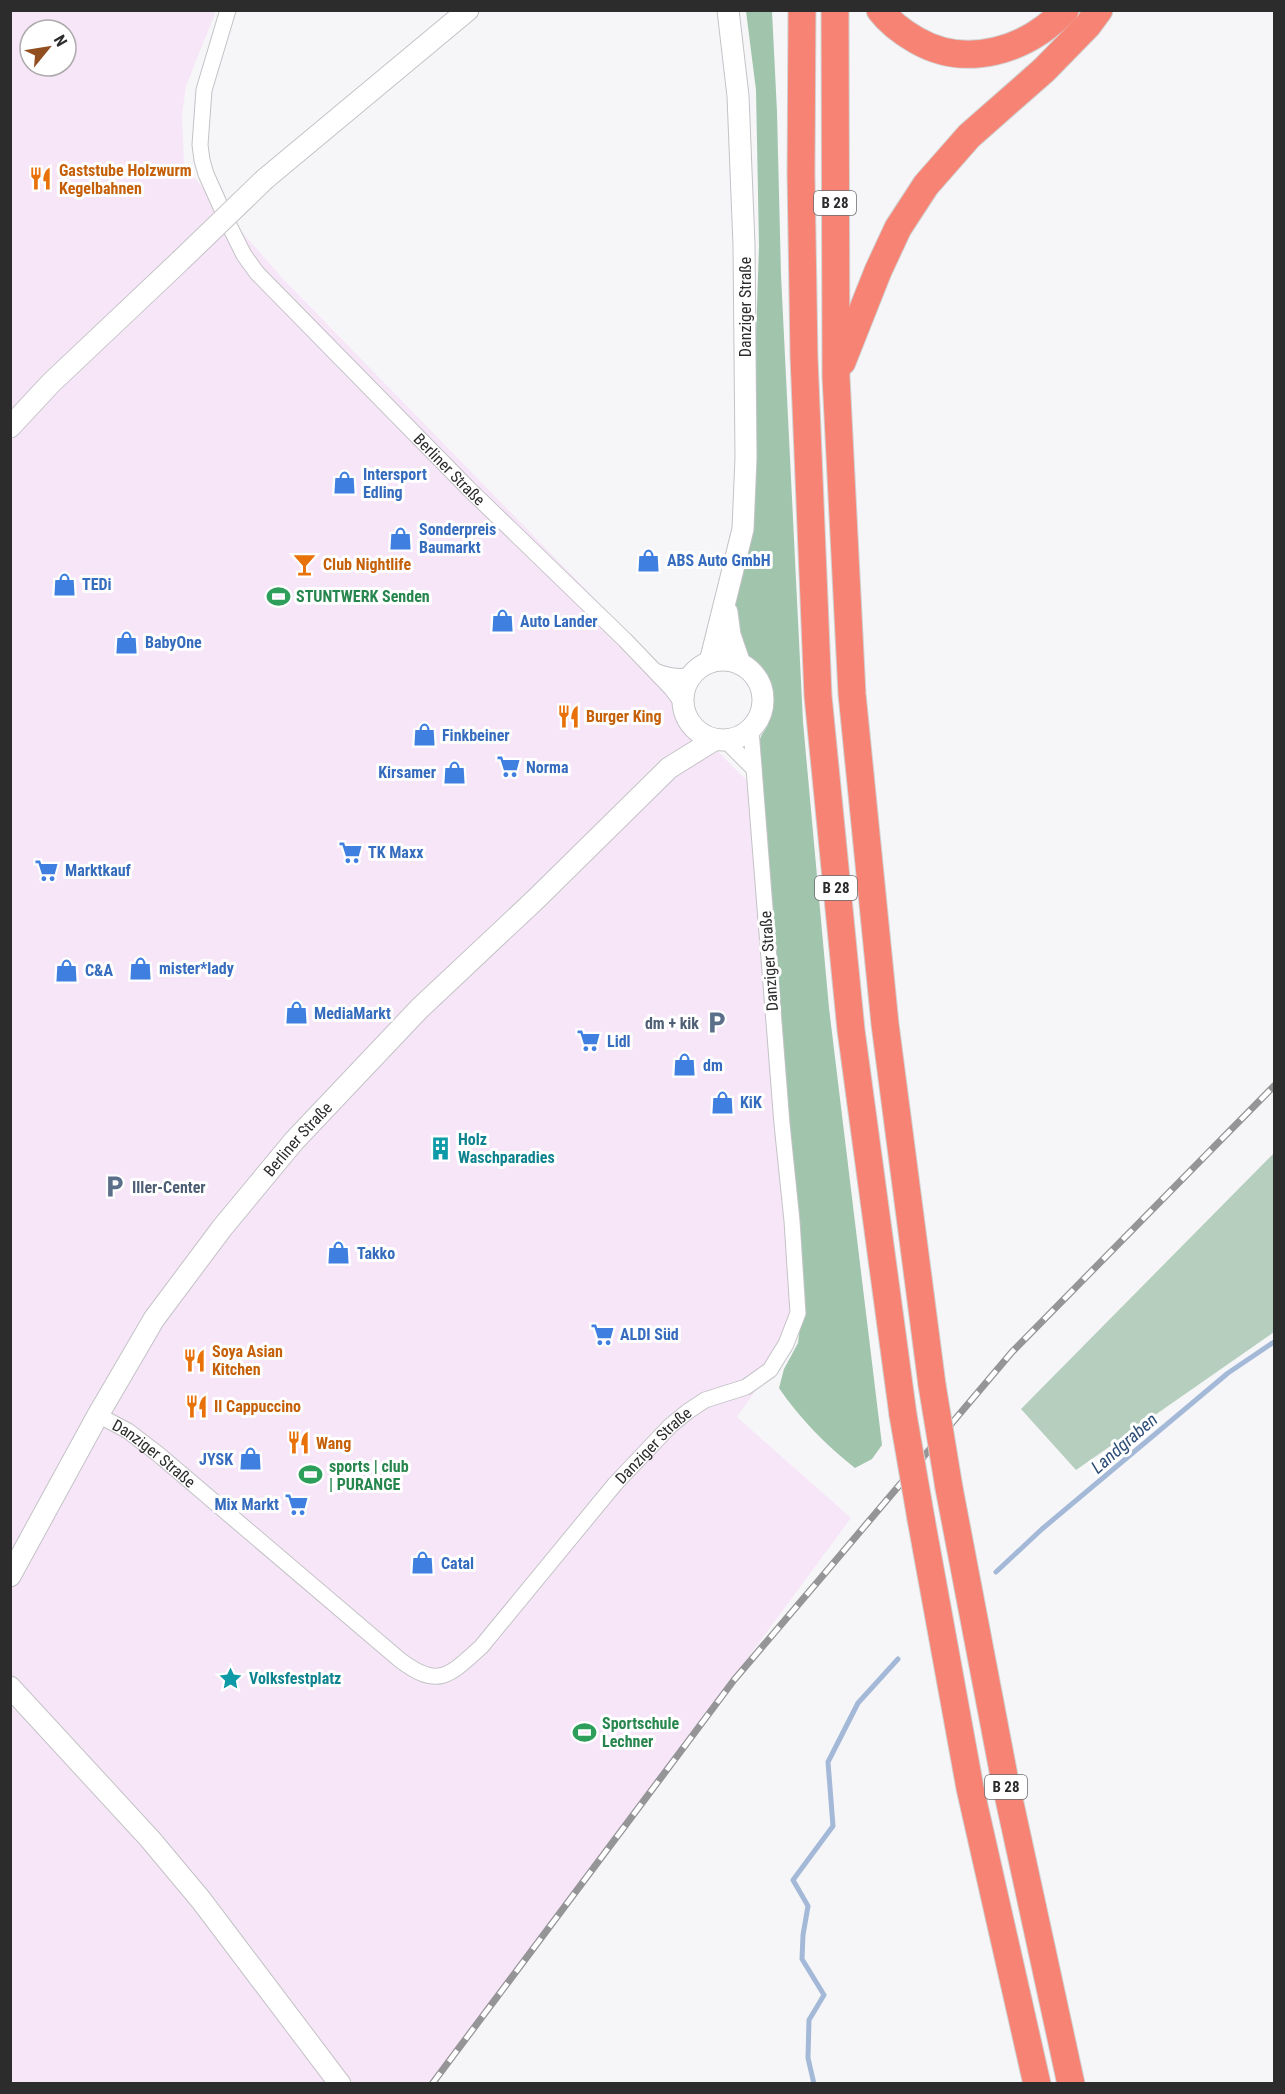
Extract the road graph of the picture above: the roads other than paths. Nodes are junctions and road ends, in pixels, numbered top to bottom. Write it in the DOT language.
graph roads {
  1 [pos="228,10"];
  2 [pos="468,10"];
  3 [pos="728,10"];
  4 [pos="802,10"];
  5 [pos="835,10"];
  6 [pos="880,10"];
  7 [pos="1065,10"];
  8 [pos="1099,10"];
  9 [pos="837,377"];
  10 [pos="10,427"];
  11 [pos="726,602"];
  12 [pos="710,662"];
  13 [pos="740,664"];
  14 [pos="656,671"];
  15 [pos="692,675"];
  16 [pos="686,713"];
  17 [pos="750,730"];
  18 [pos="720,740"];
  19 [pos="669,768"];
  20 [pos="754,769"];
  21 [pos="98,1415"];
  22 [pos="10,1576"];
  23 [pos="10,1687"];
  24 [pos="340,2084"];
  25 [pos="1037,2084"];
  26 [pos="1071,2084"];
  1 -- 14 [label="street, Berliner Straße"];
  2 -- 10 [label="street, bridge"];
  3 -- 11 [label="street, Danziger Straße"];
  4 -- 25 [label="highway, B 28, bridge"];
  5 -- 9 [label="highway, B 28"];
  6 -- 7 [label="highway"];
  8 -- 9 [label="highway"];
  9 -- 26 [label="highway, B 28, bridge"];
  11 -- 12 [label="street, Danziger Straße"];
  11 -- 13 [label="street, Danziger Straße"];
  12 -- 13 [label="street"];
  12 -- 15 [label="street"];
  13 -- 17 [label="street, Danziger Straße"];
  14 -- 15 [label="street"];
  14 -- 16 [label="street, Berliner Straße"];
  15 -- 16 [label="street"];
  16 -- 18 [label="street"];
  16 -- 19 [label="street, Berliner Straße"];
  17 -- 18 [label="street"];
  17 -- 20 [label="street, Danziger Straße"];
  18 -- 19 [label="street, Berliner Straße"];
  18 -- 20 [label="street"];
  19 -- 21 [label="street, Berliner Straße"];
  20 -- 21 [label="street, Danziger Straße"];
  21 -- 22 [label="street, Berliner Straße"];
  23 -- 24 [label="street"];
}
